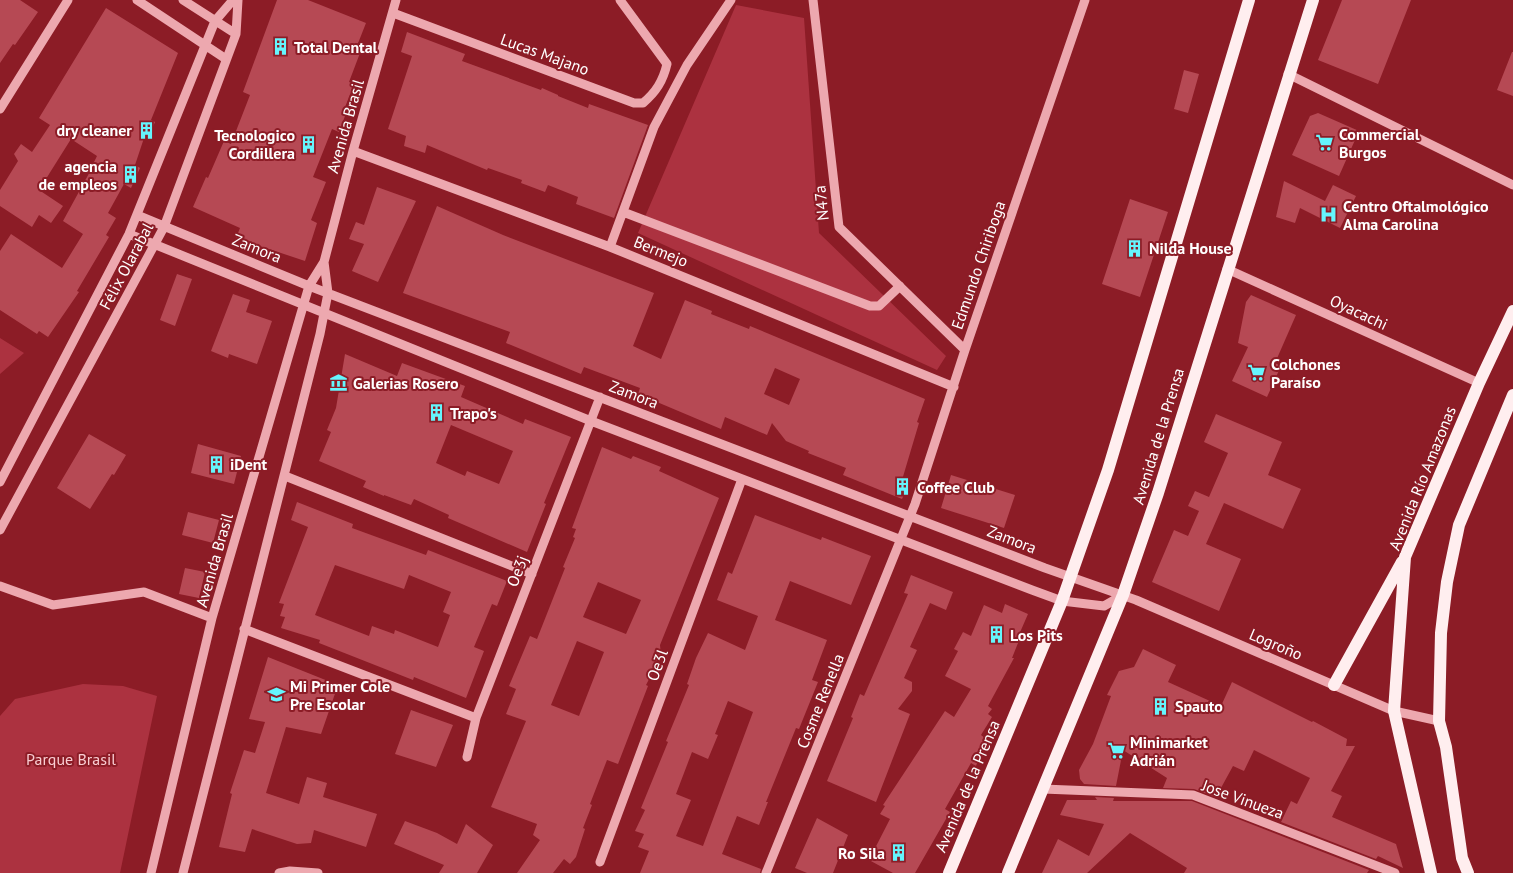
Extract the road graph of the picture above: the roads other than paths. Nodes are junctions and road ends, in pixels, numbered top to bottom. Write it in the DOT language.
graph roads {
  1 [pos="68,0"];
  2 [pos="136,0"];
  3 [pos="183,0"];
  4 [pos="233,0"];
  5 [pos="238,0"];
  6 [pos="396,0"];
  7 [pos="620,0"];
  8 [pos="731,0"];
  9 [pos="813,0"];
  10 [pos="1085,0"];
  11 [pos="1249,0"];
  12 [pos="1313,0"];
  13 [pos="393,13"];
  14 [pos="215,20"];
  15 [pos="236,34"];
  16 [pos="205,44"];
  17 [pos="226,59"];
  18 [pos="1288,74"];
  19 [pos="662,82"];
  20 [pos="675,88"];
  21 [pos="0,109"];
  22 [pos="353,151"];
  23 [pos="1513,185"];
  24 [pos="623,212"];
  25 [pos="137,216"];
  26 [pos="164,227"];
  27 [pos="129,234"];
  28 [pos="154,245"];
  29 [pos="610,247"];
  30 [pos="324,262"];
  31 [pos="1227,268"];
  32 [pos="309,286"];
  33 [pos="900,286"];
  34 [pos="328,293"];
  35 [pos="303,306"];
  36 [pos="1513,311"];
  37 [pos="324,314"];
  38 [pos="965,350"];
  39 [pos="1479,383"];
  40 [pos="954,387"];
  41 [pos="1513,395"];
  42 [pos="600,397"];
  43 [pos="591,421"];
  44 [pos="285,476"];
  45 [pos="742,479"];
  46 [pos="0,482"];
  47 [pos="910,516"];
  48 [pos="0,530"];
  49 [pos="901,540"];
  50 [pos="1405,557"];
  51 [pos="532,574"];
  52 [pos="1070,577"];
  53 [pos="0,586"];
  54 [pos="1122,595"];
  55 [pos="1062,601"];
  56 [pos="212,618"];
  57 [pos="244,630"];
  58 [pos="1334,685"];
  59 [pos="1394,710"];
  60 [pos="476,718"];
  61 [pos="1439,721"];
  62 [pos="467,757"];
  63 [pos="1043,789"];
  64 [pos="600,862"];
  65 [pos="151,873"];
  66 [pos="183,873"];
  67 [pos="279,873"];
  68 [pos="318,873"];
  69 [pos="766,873"];
  70 [pos="949,873"];
  71 [pos="1008,873"];
  72 [pos="1395,873"];
  73 [pos="1431,873"];
  74 [pos="1468,873"];
  1 -- 21 [label="street"];
  2 -- 16 [label="street"];
  3 -- 14 [label="street"];
  4 -- 14 [label="street, Félix Olarabal"];
  5 -- 15 [label="street, Félix Olarabal"];
  6 -- 13 [label="street, Avenida Brasil"];
  7 -- 19 [label="street, Lucas Majano"];
  8 -- 20 [label="street"];
  9 -- 33 [label="street, N47a"];
  10 -- 38 [label="street, Edmundo Chiriboga"];
  11 -- 52 [label="main road, Avenida de la Prensa"];
  12 -- 18 [label="main road, Avenida de la Prensa"];
  13 -- 19 [label="street, Lucas Majano"];
  13 -- 22 [label="street, Avenida Brasil"];
  14 -- 15 [label="street"];
  14 -- 16 [label="street, Félix Olarabal"];
  15 -- 17 [label="street, Félix Olarabal"];
  16 -- 17 [label="street"];
  16 -- 25 [label="street, Félix Olarabal"];
  17 -- 26 [label="street, Félix Olarabal"];
  18 -- 23 [label="street"];
  18 -- 31 [label="main road, Avenida de la Prensa"];
  19 -- 20 [label="street"];
  20 -- 24 [label="street"];
  22 -- 29 [label="street, Bermejo"];
  22 -- 30 [label="street, Avenida Brasil"];
  24 -- 29 [label="street"];
  24 -- 33 [label="street"];
  25 -- 26 [label="street, Zamora"];
  25 -- 27 [label="street, Félix Olarabal"];
  26 -- 28 [label="street, Félix Olarabal"];
  26 -- 32 [label="street, Zamora"];
  27 -- 28 [label="street"];
  27 -- 46 [label="street, Félix Olarabal"];
  28 -- 35 [label="street"];
  28 -- 48 [label="street, Félix Olarabal"];
  29 -- 40 [label="street, Bermejo"];
  30 -- 32 [label="street, Avenida Brasil"];
  30 -- 34 [label="street, Avenida Brasil"];
  31 -- 39 [label="street, Oyacachi"];
  31 -- 54 [label="main road, Avenida de la Prensa"];
  32 -- 34 [label="street, Zamora"];
  32 -- 35 [label="street, Avenida Brasil"];
  33 -- 38 [label="street, N47a"];
  34 -- 37 [label="street, Avenida Brasil"];
  34 -- 42 [label="street, Zamora"];
  35 -- 37 [label="street"];
  35 -- 56 [label="street, Avenida Brasil"];
  36 -- 39 [label="main road, Avenida Río Amazonas"];
  37 -- 43 [label="street"];
  37 -- 44 [label="street, Avenida Brasil"];
  38 -- 40 [label="street, Edmundo Chiriboga"];
  39 -- 50 [label="main road, Avenida Río Amazonas"];
  40 -- 47 [label="street, Edmundo Chiriboga"];
  41 -- 61 [label="main road"];
  42 -- 43 [label="street, Oe3j"];
  42 -- 47 [label="street, Zamora"];
  43 -- 45 [label="street"];
  43 -- 51 [label="street, Oe3j"];
  44 -- 51 [label="street"];
  44 -- 57 [label="street, Avenida Brasil"];
  45 -- 49 [label="street"];
  45 -- 64 [label="street, Oe3l"];
  47 -- 49 [label="street, Edmundo Chiriboga"];
  47 -- 52 [label="street, Zamora"];
  49 -- 55 [label="street"];
  49 -- 69 [label="street, Cosme Renella"];
  50 -- 58 [label="main road"];
  50 -- 59 [label="main road, Avenida Río Amazonas"];
  51 -- 60 [label="street, Oe3j"];
  52 -- 54 [label="street, Zamora"];
  52 -- 55 [label="main road, Avenida de la Prensa"];
  53 -- 56 [label="street"];
  54 -- 55 [label="street"];
  54 -- 58 [label="street, Logroño"];
  54 -- 63 [label="main road, Avenida de la Prensa"];
  55 -- 70 [label="main road, Avenida de la Prensa"];
  56 -- 65 [label="street, Avenida Brasil"];
  57 -- 60 [label="street"];
  57 -- 66 [label="street, Avenida Brasil"];
  58 -- 59 [label="street, Logroño"];
  59 -- 61 [label="street, Logroño"];
  59 -- 73 [label="main road, Avenida Río Amazonas"];
  60 -- 62 [label="street, Oe3j"];
  61 -- 74 [label="main road"];
  63 -- 71 [label="main road, Avenida de la Prensa"];
  63 -- 72 [label="street, Jose Vinueza"];
  67 -- 68 [label="street"];
}
